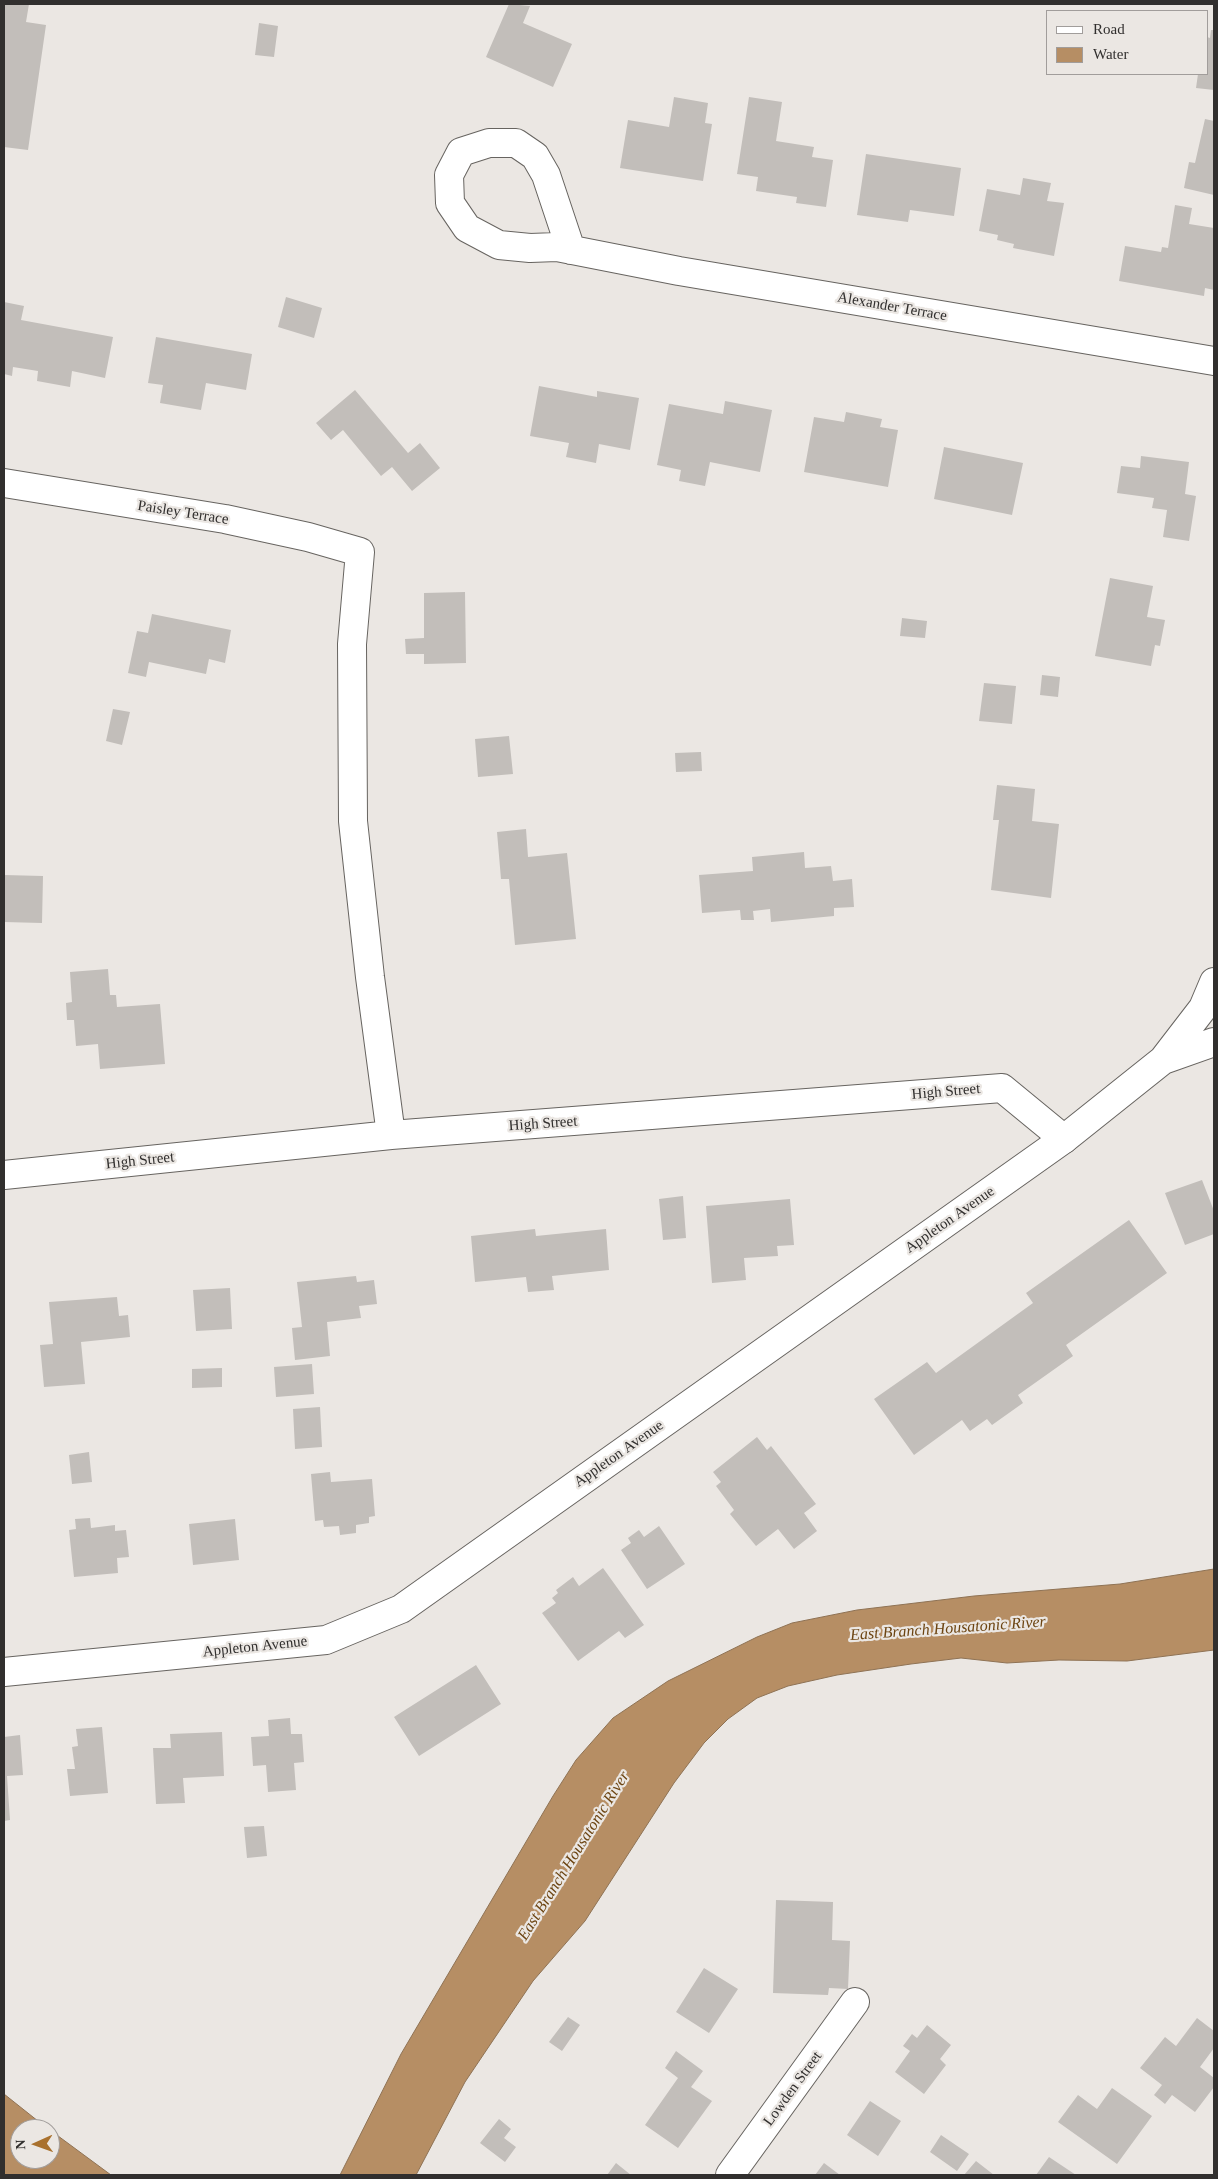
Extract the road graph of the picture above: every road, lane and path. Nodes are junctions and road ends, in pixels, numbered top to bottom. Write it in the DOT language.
graph roads {
  1 [pos="571,250"];
  2 [pos="1214,361"];
  3 [pos="4,484"];
  4 [pos="1214,982"];
  5 [pos="1214,1042"];
  6 [pos="1163,1060"];
  7 [pos="391,1135"];
  8 [pos="1064,1139"];
  9 [pos="4,1175"];
  10 [pos="4,1672"];
  11 [pos="855,2002"];
  12 [pos="730,2175"];
  1 -- 1 [label="street, Alexander Terrace"];
  1 -- 2 [label="street, Alexander Terrace"];
  3 -- 7 [label="street, Paisley Terrace"];
  4 -- 6 [label="street"];
  5 -- 6 [label="street"];
  6 -- 8 [label="street, Appleton Avenue"];
  7 -- 8 [label="street, High Street"];
  7 -- 9 [label="street, High Street"];
  8 -- 10 [label="street, Appleton Avenue"];
  11 -- 12 [label="street, Lowden Street"];
}
